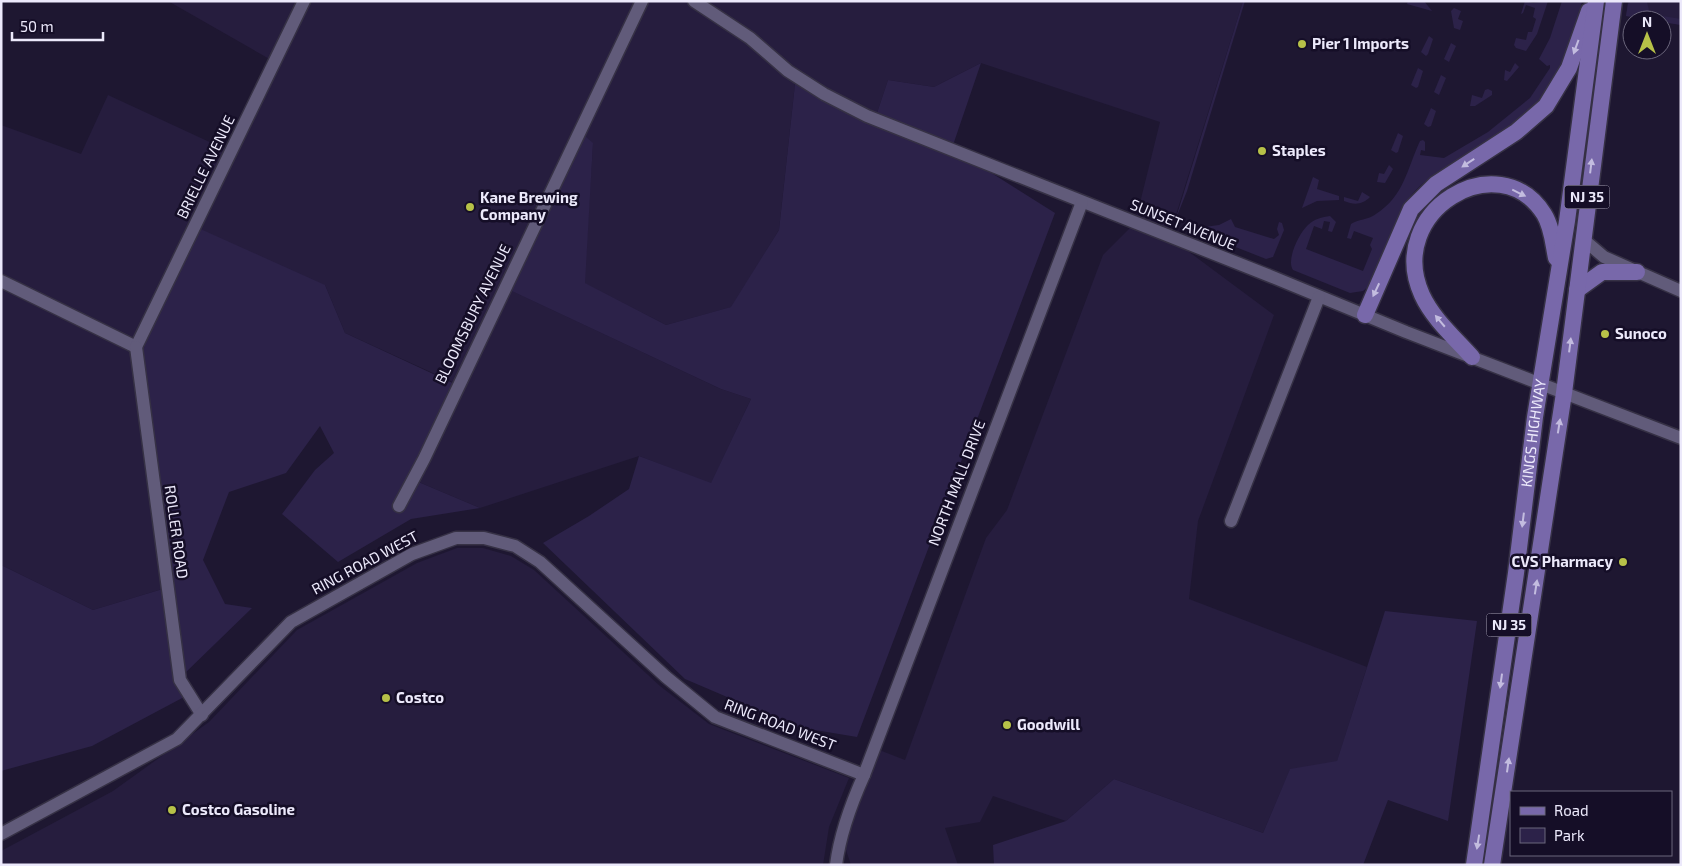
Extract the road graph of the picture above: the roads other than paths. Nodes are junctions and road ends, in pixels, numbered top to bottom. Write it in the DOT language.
graph roads {
  1 [pos="304,1"];
  2 [pos="642,1"];
  3 [pos="694,1"];
  4 [pos="1592,1"];
  5 [pos="1596,1"];
  6 [pos="1614,1"];
  7 [pos="1082,202"];
  8 [pos="1583,239"];
  9 [pos="1558,268"];
  10 [pos="1637,272"];
  11 [pos="1,282"];
  12 [pos="1578,290"];
  13 [pos="1681,291"];
  14 [pos="1319,297"];
  15 [pos="1365,315"];
  16 [pos="136,347"];
  17 [pos="1472,357"];
  18 [pos="1540,384"];
  19 [pos="1564,393"];
  20 [pos="1681,438"];
  21 [pos="399,506"];
  22 [pos="1231,521"];
  23 [pos="202,715"];
  24 [pos="864,775"];
  25 [pos="1,834"];
  26 [pos="836,865"];
  27 [pos="1474,865"];
  28 [pos="1492,865"];
  1 -- 16 [label="street, BRIELLE AVENUE"];
  2 -- 21 [label="street, BLOOMSBURY AVENUE"];
  3 -- 7 [label="street, SUNSET AVENUE"];
  4 -- 15 [label="main road, one-way"];
  5 -- 9 [label="main road, KINGS HIGHWAY / NJ 35"];
  8 -- 6 [label="main road, KINGS HIGHWAY / NJ 35, one-way"];
  7 -- 14 [label="street, SUNSET AVENUE"];
  7 -- 24 [label="street, NORTH MALL DRIVE"];
  8 -- 10 [label="street"];
  8 -- 12 [label="main road, KINGS HIGHWAY / NJ 35"];
  17 -- 9 [label="main road, one-way"];
  9 -- 18 [label="main road, KINGS HIGHWAY / NJ 35"];
  10 -- 12 [label="main road"];
  10 -- 13 [label="street"];
  11 -- 16 [label="street"];
  19 -- 12 [label="main road, KINGS HIGHWAY / NJ 35, one-way"];
  14 -- 15 [label="street, SUNSET AVENUE"];
  14 -- 22 [label="street"];
  15 -- 17 [label="street, SUNSET AVENUE"];
  16 -- 23 [label="street, ROLLER ROAD"];
  17 -- 18 [label="street, SUNSET AVENUE"];
  18 -- 19 [label="street, SUNSET AVENUE"];
  18 -- 27 [label="main road, KINGS HIGHWAY / NJ 35, one-way"];
  19 -- 20 [label="street, SUNSET AVENUE"];
  28 -- 19 [label="main road, KINGS HIGHWAY / NJ 35, one-way"];
  23 -- 24 [label="street, RING ROAD WEST"];
  23 -- 25 [label="street, RING ROAD WEST"];
  24 -- 26 [label="street, NORTH MALL DRIVE"];
}
